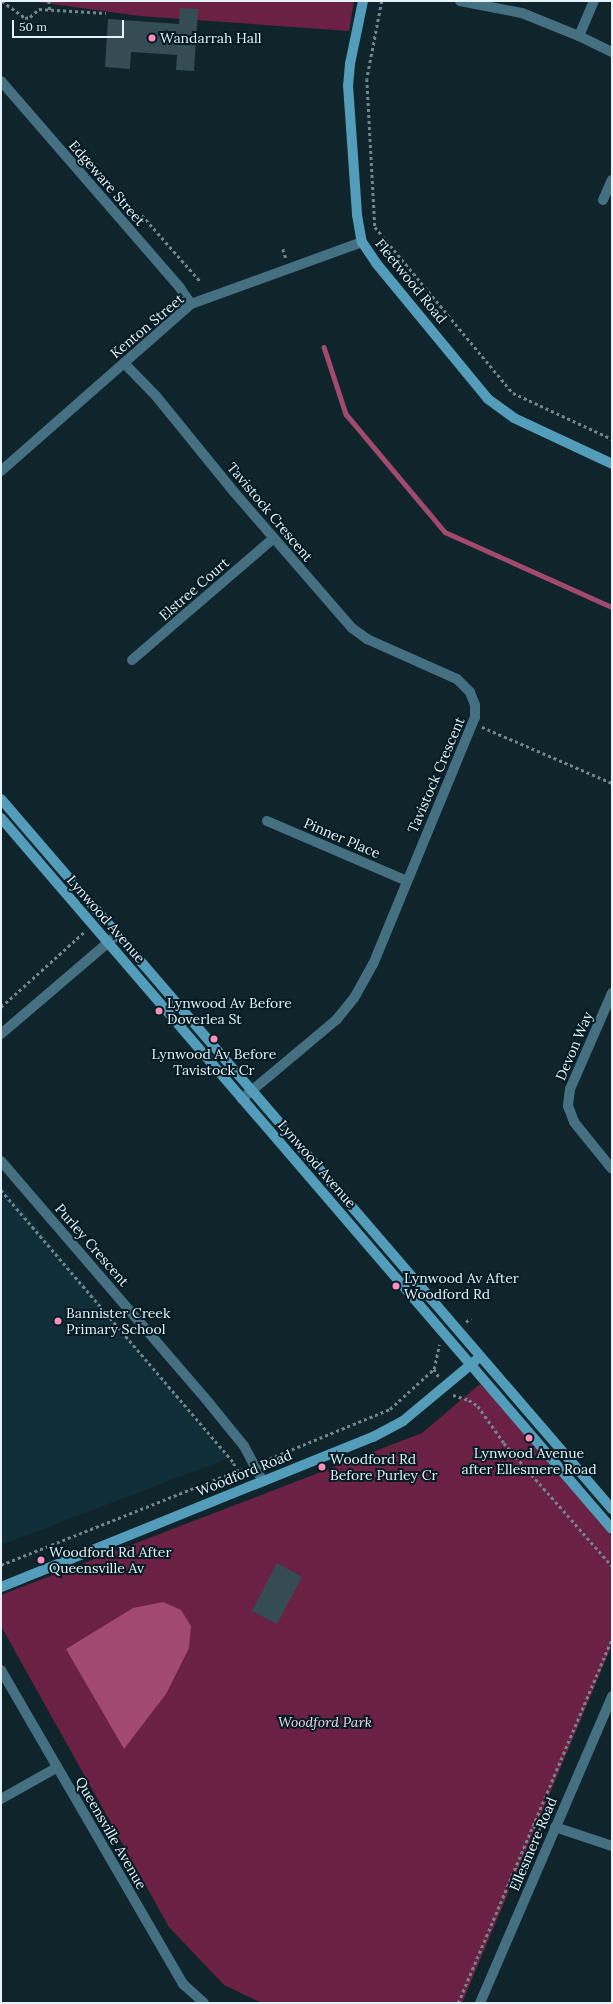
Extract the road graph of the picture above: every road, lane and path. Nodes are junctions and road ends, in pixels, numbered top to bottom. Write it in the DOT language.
graph roads {
  1 [pos="2,1"];
  2 [pos="49,1"];
  3 [pos="364,1"];
  4 [pos="382,1"];
  5 [pos="460,1"];
  6 [pos="594,1"];
  7 [pos="50,10"];
  8 [pos="106,14"];
  9 [pos="580,36"];
  10 [pos="612,52"];
  11 [pos="1,81"];
  12 [pos="612,180"];
  13 [pos="603,200"];
  14 [pos="142,215"];
  15 [pos="362,242"];
  16 [pos="200,281"];
  17 [pos="192,304"];
  18 [pos="124,363"];
  19 [pos="612,439"];
  20 [pos="612,464"];
  21 [pos="1,471"];
  22 [pos="274,538"];
  23 [pos="132,660"];
  24 [pos="472,723"];
  25 [pos="612,783"];
  26 [pos="1,799"];
  27 [pos="1,818"];
  28 [pos="267,821"];
  29 [pos="406,881"];
  30 [pos="90,922"];
  31 [pos="118,935"];
  32 [pos="108,943"];
  33 [pos="612,993"];
  34 [pos="1,1007"];
  35 [pos="1,1034"];
  36 [pos="252,1091"];
  37 [pos="242,1099"];
  38 [pos="1,1161"];
  39 [pos="612,1169"];
  40 [pos="1,1190"];
  41 [pos="480,1357"];
  42 [pos="471,1364"];
  43 [pos="445,1386"];
  44 [pos="255,1464"];
  45 [pos="236,1471"];
  46 [pos="263,1481"];
  47 [pos="612,1509"];
  48 [pos="612,1529"];
  49 [pos="1,1565"];
  50 [pos="612,1566"];
  51 [pos="1,1587"];
  52 [pos="612,1638"];
  53 [pos="1,1670"];
  54 [pos="612,1696"];
  55 [pos="56,1768"];
  56 [pos="1,1799"];
  57 [pos="555,1827"];
  58 [pos="612,1846"];
  59 [pos="204,2003"];
  60 [pos="458,2003"];
  61 [pos="480,2003"];
  1 -- 7 [label="path"];
  2 -- 7 [label="path"];
  3 -- 15 [label="street, Fleetwood Road"];
  4 -- 19 [label="path"];
  5 -- 9 [label="street"];
  6 -- 9 [label="street"];
  7 -- 8 [label="path"];
  9 -- 10 [label="street"];
  11 -- 17 [label="street, Edgeware Street"];
  12 -- 13 [label="street"];
  14 -- 16 [label="path"];
  15 -- 17 [label="street, Kenton Street"];
  15 -- 20 [label="street, Fleetwood Road"];
  17 -- 18 [label="street, Kenton Street"];
  18 -- 21 [label="street, Kenton Street"];
  18 -- 22 [label="street, Tavistock Crescent"];
  22 -- 23 [label="street, Elstree Court"];
  22 -- 24 [label="street, Tavistock Crescent"];
  24 -- 25 [label="path"];
  24 -- 29 [label="street, Tavistock Crescent"];
  26 -- 31 [label="street, Lynwood Avenue"];
  27 -- 30 [label="street, Lynwood Avenue"];
  28 -- 29 [label="street, Pinner Place"];
  29 -- 36 [label="street, Tavistock Crescent"];
  30 -- 32 [label="street, Lynwood Avenue"];
  30 -- 34 [label="path"];
  31 -- 32 [label="street"];
  31 -- 36 [label="street, Lynwood Avenue"];
  32 -- 35 [label="street"];
  32 -- 37 [label="street, Lynwood Avenue"];
  33 -- 39 [label="street, Devon Way"];
  36 -- 37 [label="street, Tavistock Crescent"];
  36 -- 41 [label="street, Lynwood Avenue"];
  37 -- 42 [label="street, Lynwood Avenue"];
  38 -- 44 [label="street, Purley Crescent"];
  40 -- 45 [label="path"];
  41 -- 42 [label="street, Woodford Road"];
  41 -- 47 [label="street, Lynwood Avenue"];
  42 -- 43 [label="street, Woodford Road"];
  42 -- 48 [label="street, Lynwood Avenue"];
  43 -- 44 [label="path"];
  43 -- 46 [label="street, Woodford Road"];
  43 -- 50 [label="path"];
  44 -- 45 [label="path"];
  44 -- 46 [label="street, Purley Crescent"];
  45 -- 49 [label="path"];
  46 -- 51 [label="street, Woodford Road"];
  52 -- 60 [label="path"];
  53 -- 55 [label="street, Queensville Avenue"];
  54 -- 57 [label="street, Ellesmere Road"];
  55 -- 56 [label="street"];
  55 -- 59 [label="street, Queensville Avenue"];
  57 -- 58 [label="street"];
  57 -- 61 [label="street, Ellesmere Road"];
}
